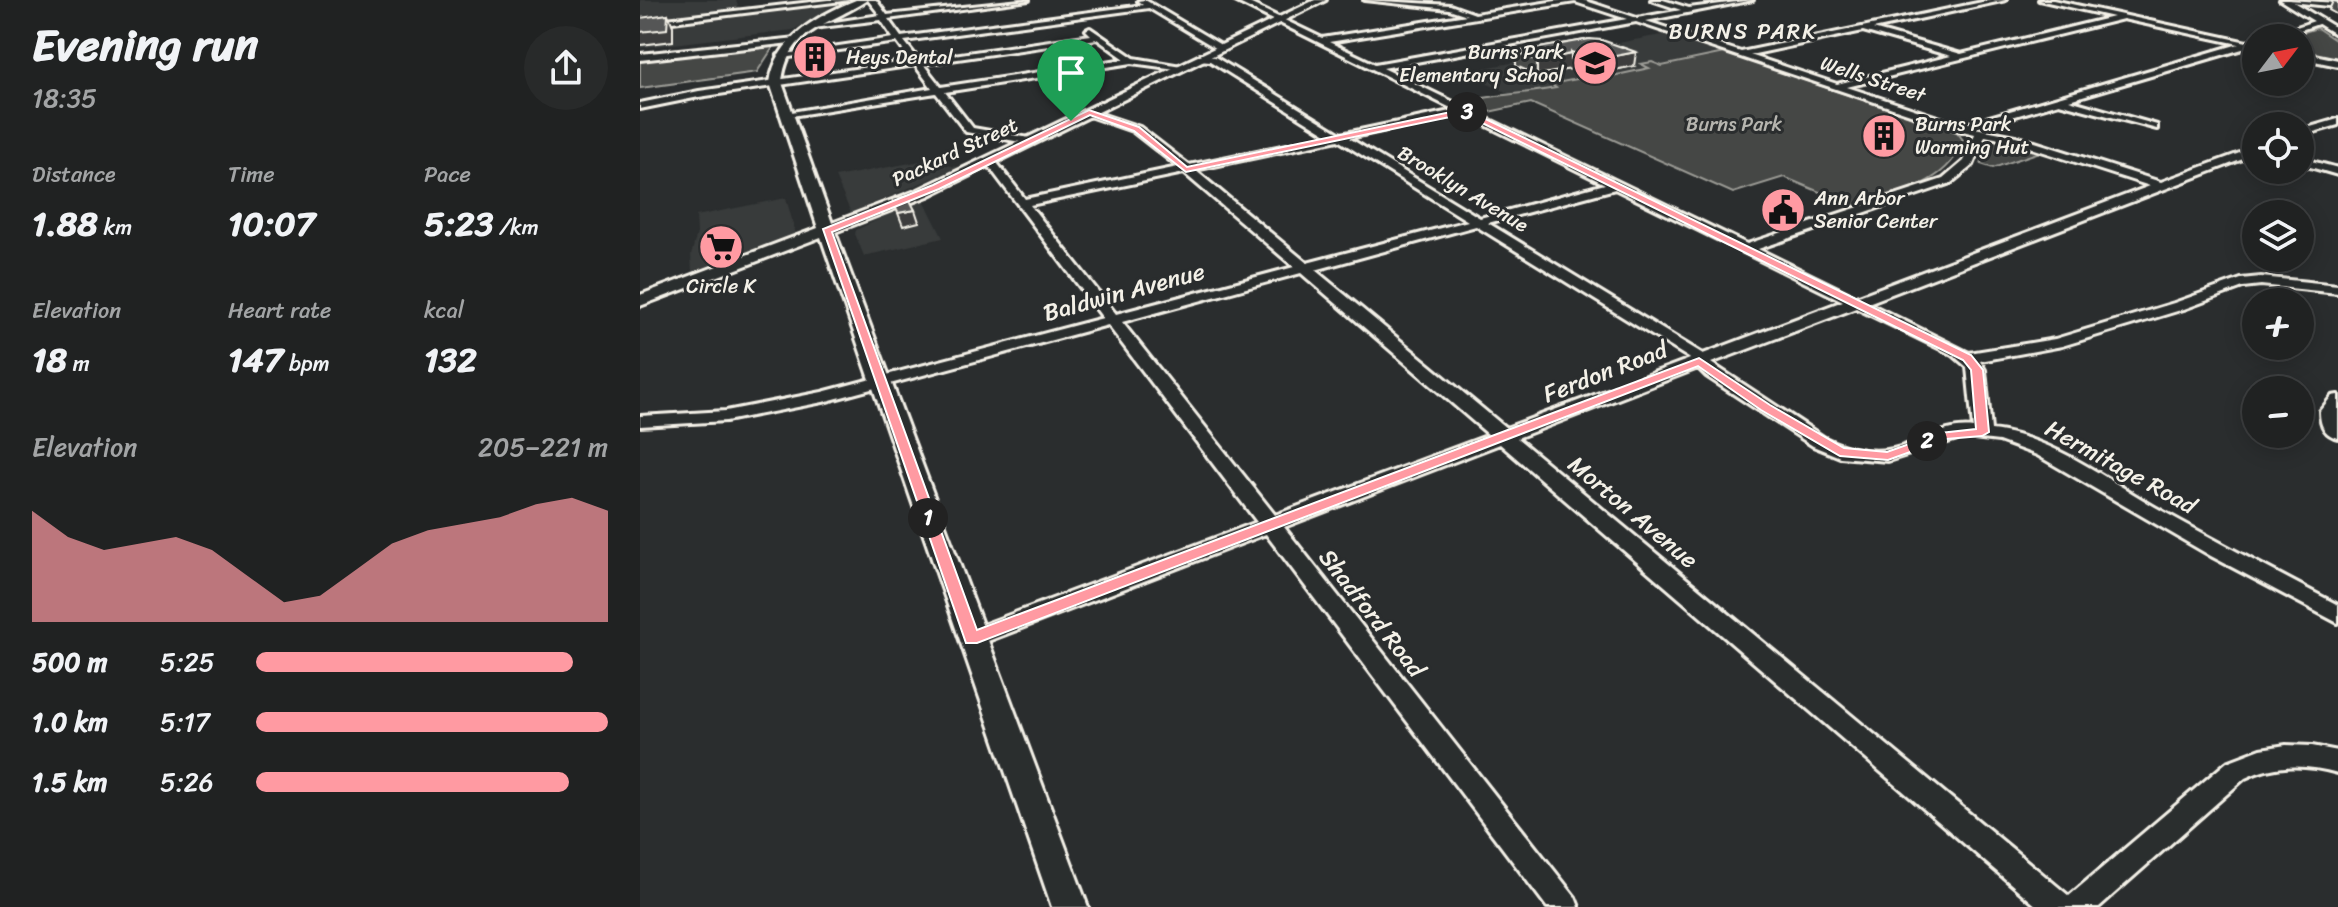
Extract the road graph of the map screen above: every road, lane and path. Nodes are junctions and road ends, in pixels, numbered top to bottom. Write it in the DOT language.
graph roads {
  1 [pos="749,0"];
  2 [pos="846,0"];
  3 [pos="863,0"];
  4 [pos="872,0"];
  5 [pos="1021,0"];
  6 [pos="1139,0"];
  7 [pos="1237,0"];
  8 [pos="1322,0"];
  9 [pos="1368,0"];
  10 [pos="1575,0"];
  11 [pos="1655,0"];
  12 [pos="1749,0"];
  13 [pos="2002,0"];
  14 [pos="2043,0"];
  15 [pos="2284,0"];
  16 [pos="2291,0"];
  17 [pos="1736,1"];
  18 [pos="2338,5"];
  19 [pos="1149,6"];
  20 [pos="1690,10"];
  21 [pos="754,11"];
  22 [pos="1071,16"];
  23 [pos="1476,16"];
  24 [pos="884,17"];
  25 [pos="2124,17"];
  26 [pos="1638,20"];
  27 [pos="1279,21"];
  28 [pos="2320,22"];
  29 [pos="640,24"];
  30 [pos="2314,24"];
  31 [pos="813,26"];
  32 [pos="1862,29"];
  33 [pos="2338,33"];
  34 [pos="1099,36"];
  35 [pos="900,39"];
  36 [pos="796,40"];
  37 [pos="1321,41"];
  38 [pos="2242,42"];
  39 [pos="2242,47"];
  40 [pos="1222,48"];
  41 [pos="1740,54"];
  42 [pos="782,55"];
  43 [pos="1962,56"];
  44 [pos="640,57"];
  45 [pos="1202,58"];
  46 [pos="2314,58"];
  47 [pos="1132,60"];
  48 [pos="917,63"];
  49 [pos="2338,63"];
  50 [pos="1183,67"];
  51 [pos="1374,67"];
  52 [pos="776,83"];
  53 [pos="1837,86"];
  54 [pos="939,90"];
  55 [pos="2057,99"];
  56 [pos="640,106"];
  57 [pos="1465,111"];
  58 [pos="1089,113"];
  59 [pos="785,114"];
  60 [pos="2338,122"];
  61 [pos="1966,127"];
  62 [pos="2153,127"];
  63 [pos="2314,129"];
  64 [pos="1981,132"];
  65 [pos="1340,138"];
  66 [pos="1031,141"];
  67 [pos="2242,155"];
  68 [pos="990,161"];
  69 [pos="2314,165"];
  70 [pos="1186,169"];
  71 [pos="2338,172"];
  72 [pos="1616,185"];
  73 [pos="2161,186"];
  74 [pos="1021,203"];
  75 [pos="1479,222"];
  76 [pos="827,231"];
  77 [pos="1745,249"];
  78 [pos="1304,269"];
  79 [pos="2338,289"];
  80 [pos="640,301"];
  81 [pos="1855,302"];
  82 [pos="1115,320"];
  83 [pos="1967,358"];
  84 [pos="1699,361"];
  85 [pos="879,382"];
  86 [pos="2338,400"];
  87 [pos="640,421"];
  88 [pos="1982,432"];
  89 [pos="2338,433"];
  90 [pos="1503,436"];
  91 [pos="1271,524"];
  92 [pos="2338,615"];
  93 [pos="972,638"];
  94 [pos="2338,762"];
  95 [pos="1070,907"];
  96 [pos="1565,907"];
  97 [pos="2060,907"];
  98 [pos="2078,907"];
  1 -- 21 [label="street"];
  2 -- 21 [label="street"];
  3 -- 31 [label="main road"];
  4 -- 24 [label="street"];
  5 -- 24 [label="street"];
  6 -- 19 [label="street"];
  7 -- 27 [label="street"];
  8 -- 27 [label="main road, Packard Street"];
  9 -- 23 [label="street"];
  10 -- 23 [label="street"];
  10 -- 26 [label="street, Wells Street"];
  11 -- 20 [label="street"];
  12 -- 17 [label="street"];
  13 -- 32 [label="street"];
  14 -- 25 [label="street"];
  15 -- 28 [label="main road"];
  16 -- 18 [label="street"];
  17 -- 20 [label="street"];
  19 -- 22 [label="street"];
  19 -- 40 [label="street"];
  20 -- 26 [label="street"];
  21 -- 29 [label="street"];
  22 -- 34 [label="street"];
  22 -- 35 [label="street"];
  23 -- 37 [label="street"];
  24 -- 31 [label="street"];
  24 -- 35 [label="street"];
  25 -- 38 [label="street"];
  25 -- 43 [label="street"];
  26 -- 41 [label="street, Wells Street"];
  26 -- 51 [label="street"];
  27 -- 37 [label="street"];
  27 -- 40 [label="main road, Packard Street"];
  28 -- 30 [label="street"];
  28 -- 33 [label="main road"];
  31 -- 36 [label="main road"];
  32 -- 41 [label="street"];
  32 -- 43 [label="street"];
  34 -- 47 [label="street"];
  34 -- 48 [label="street"];
  35 -- 42 [label="street"];
  35 -- 48 [label="street"];
  36 -- 42 [label="main road"];
  36 -- 44 [label="street"];
  37 -- 51 [label="street"];
  39 -- 55 [label="street"];
  40 -- 45 [label="main road, Packard Street"];
  41 -- 53 [label="street, Wells Street"];
  42 -- 52 [label="main road"];
  43 -- 53 [label="street"];
  45 -- 50 [label="main road, Packard Street"];
  45 -- 65 [label="street, Brooklyn Avenue"];
  46 -- 49 [label="street"];
  47 -- 50 [label="street"];
  47 -- 54 [label="street"];
  48 -- 52 [label="street"];
  48 -- 54 [label="street"];
  50 -- 58 [label="main road, Packard Street"];
  51 -- 57 [label="street"];
  52 -- 56 [label="street"];
  52 -- 59 [label="main road"];
  53 -- 61 [label="street, Wells Street"];
  54 -- 59 [label="street"];
  54 -- 66 [label="street"];
  55 -- 61 [label="street"];
  55 -- 62 [label="street"];
  57 -- 65 [label="street"];
  57 -- 72 [label="street"];
  58 -- 66 [label="main road, Packard Street"];
  58 -- 70 [label="street, Morton Avenue"];
  59 -- 76 [label="main road"];
  60 -- 63 [label="street"];
  61 -- 64 [label="street, Wells Street"];
  64 -- 73 [label="street, Wells Street"];
  64 -- 77 [label="street"];
  65 -- 70 [label="street"];
  65 -- 75 [label="street, Brooklyn Avenue"];
  66 -- 68 [label="main road, Packard Street"];
  67 -- 73 [label="street, Ferdon Road"];
  68 -- 74 [label="street, Shadford Road"];
  68 -- 76 [label="main road, Packard Street"];
  69 -- 71 [label="street"];
  70 -- 74 [label="street"];
  70 -- 78 [label="street, Morton Avenue"];
  72 -- 75 [label="street, Baldwin Avenue"];
  72 -- 77 [label="street"];
  73 -- 81 [label="street, Ferdon Road"];
  74 -- 82 [label="street, Shadford Road"];
  75 -- 78 [label="street, Baldwin Avenue"];
  75 -- 84 [label="street, Brooklyn Avenue"];
  76 -- 80 [label="main road, Packard Street"];
  76 -- 85 [label="main road"];
  77 -- 81 [label="street"];
  78 -- 82 [label="street, Baldwin Avenue"];
  78 -- 90 [label="street, Morton Avenue"];
  79 -- 83 [label="street"];
  81 -- 83 [label="street"];
  81 -- 84 [label="street, Ferdon Road"];
  82 -- 85 [label="street, Baldwin Avenue"];
  82 -- 91 [label="street, Shadford Road"];
  83 -- 88 [label="street"];
  84 -- 88 [label="street, Hermitage Road"];
  84 -- 90 [label="street, Ferdon Road"];
  85 -- 87 [label="street, Baldwin Avenue"];
  85 -- 93 [label="main road"];
  86 -- 89 [label="street"];
  88 -- 92 [label="street, Hermitage Road"];
  90 -- 91 [label="street, Ferdon Road"];
  90 -- 97 [label="street, Morton Avenue"];
  91 -- 93 [label="street, Ferdon Road"];
  91 -- 96 [label="street, Shadford Road"];
  93 -- 95 [label="main road"];
  94 -- 98 [label="street"];
}
